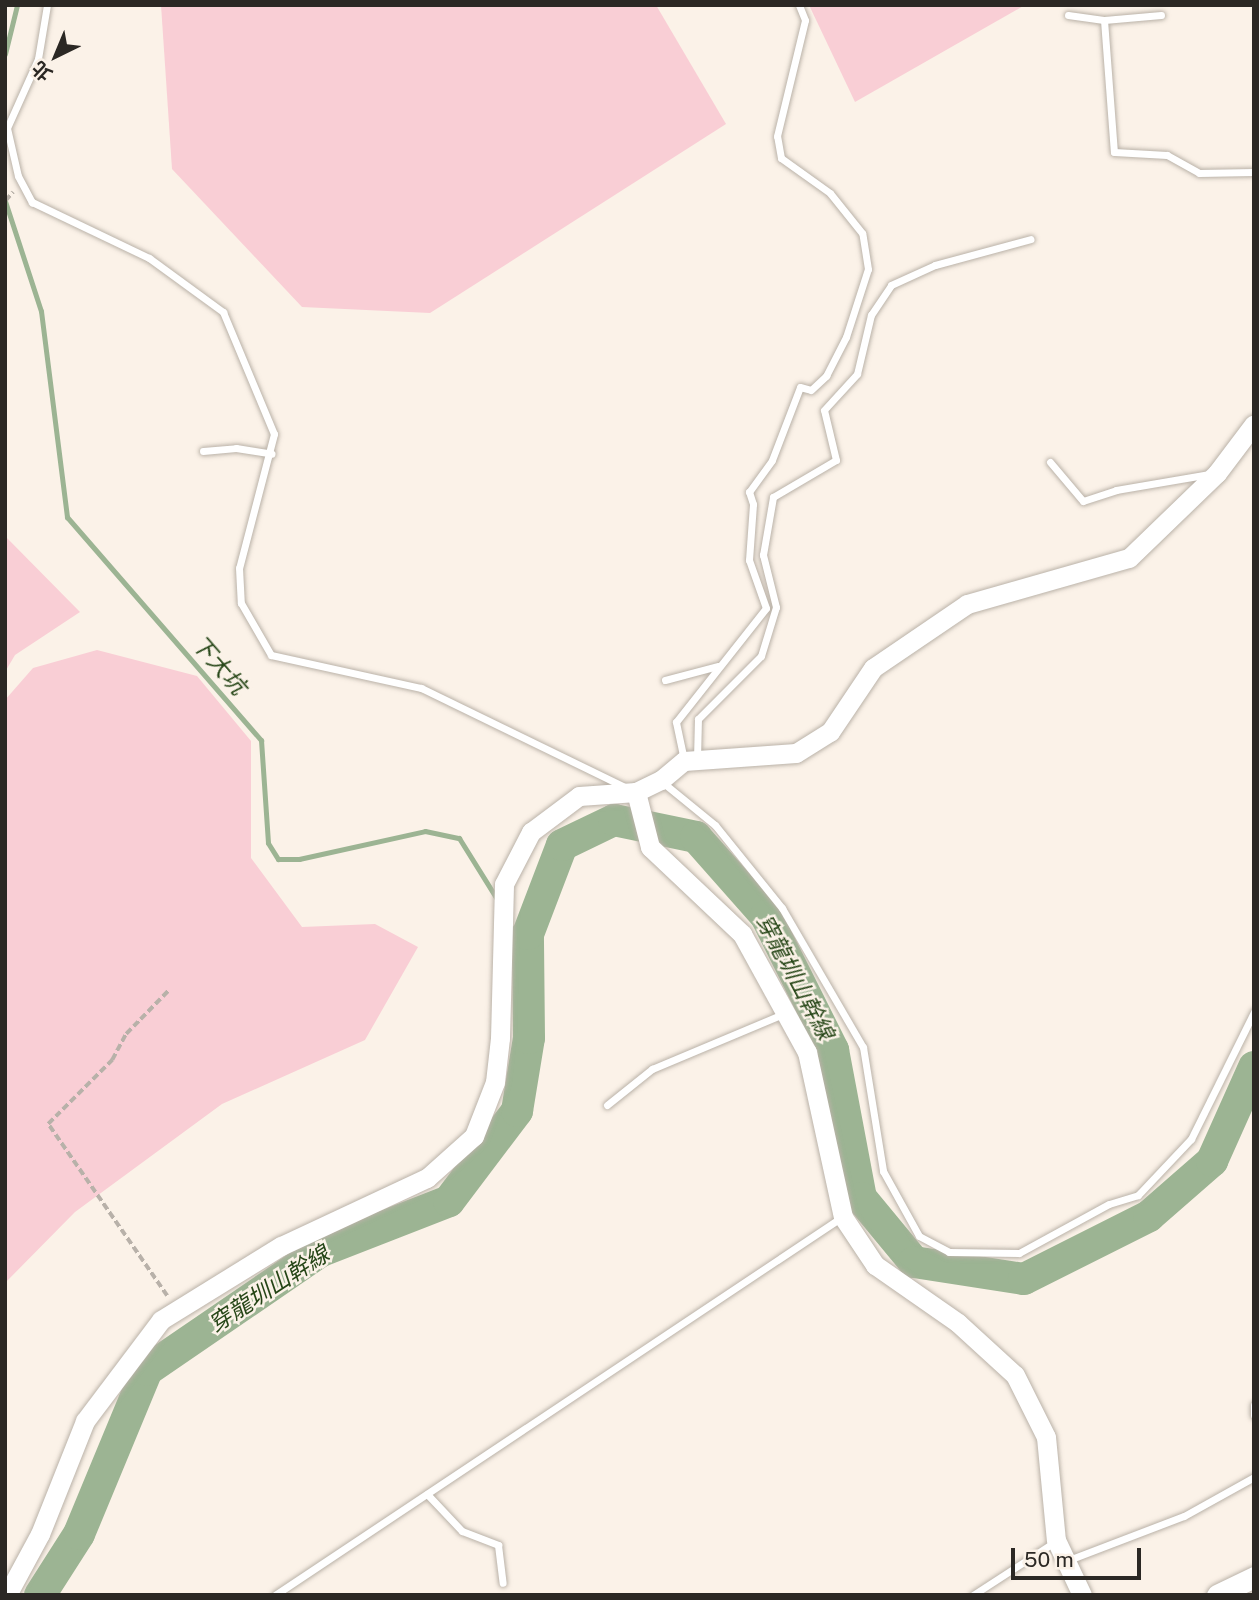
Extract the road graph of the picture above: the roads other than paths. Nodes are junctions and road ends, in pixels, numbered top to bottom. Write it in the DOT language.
graph roads {
  1 [pos="47,5"];
  2 [pos="799,5"];
  3 [pos="1068,15"];
  4 [pos="1161,15"];
  5 [pos="1104,20"];
  6 [pos="1254,172"];
  7 [pos="1031,239"];
  8 [pos="1254,424"];
  9 [pos="203,451"];
  10 [pos="272,454"];
  11 [pos="1050,462"];
  12 [pos="1217,473"];
  13 [pos="720,665"];
  14 [pos="665,680"];
  15 [pos="690,760"];
  16 [pos="661,780"];
  17 [pos="636,792"];
  18 [pos="1254,1012"];
  19 [pos="785,1013"];
  20 [pos="607,1105"];
  21 [pos="843,1217"];
  22 [pos="1254,1405"];
  23 [pos="1254,1415"];
  24 [pos="1254,1477"];
  25 [pos="427,1494"];
  26 [pos="1056,1540"];
  27 [pos="1066,1561"];
  28 [pos="1254,1577"];
  29 [pos="503,1583"];
  30 [pos="7,1595"];
  31 [pos="275,1595"];
  32 [pos="973,1595"];
  33 [pos="1082,1595"];
  34 [pos="1217,1595"];
  1 -- 10 [label="lane"];
  2 -- 13 [label="lane"];
  3 -- 5 [label="lane"];
  4 -- 5 [label="lane"];
  5 -- 6 [label="lane"];
  7 -- 15 [label="lane"];
  8 -- 12 [label="street"];
  9 -- 10 [label="lane"];
  10 -- 17 [label="lane"];
  11 -- 12 [label="lane"];
  12 -- 15 [label="street"];
  13 -- 14 [label="lane"];
  13 -- 15 [label="lane"];
  15 -- 16 [label="street"];
  16 -- 17 [label="street"];
  16 -- 18 [label="lane"];
  17 -- 19 [label="street"];
  17 -- 30 [label="street"];
  19 -- 20 [label="lane"];
  19 -- 21 [label="street"];
  21 -- 25 [label="lane"];
  21 -- 26 [label="street"];
  22 -- 23 [label="lane"];
  24 -- 27 [label="lane"];
  25 -- 29 [label="lane"];
  25 -- 31 [label="lane"];
  26 -- 27 [label="street"];
  26 -- 32 [label="lane"];
  27 -- 33 [label="street"];
  28 -- 34 [label="main road"];
}
